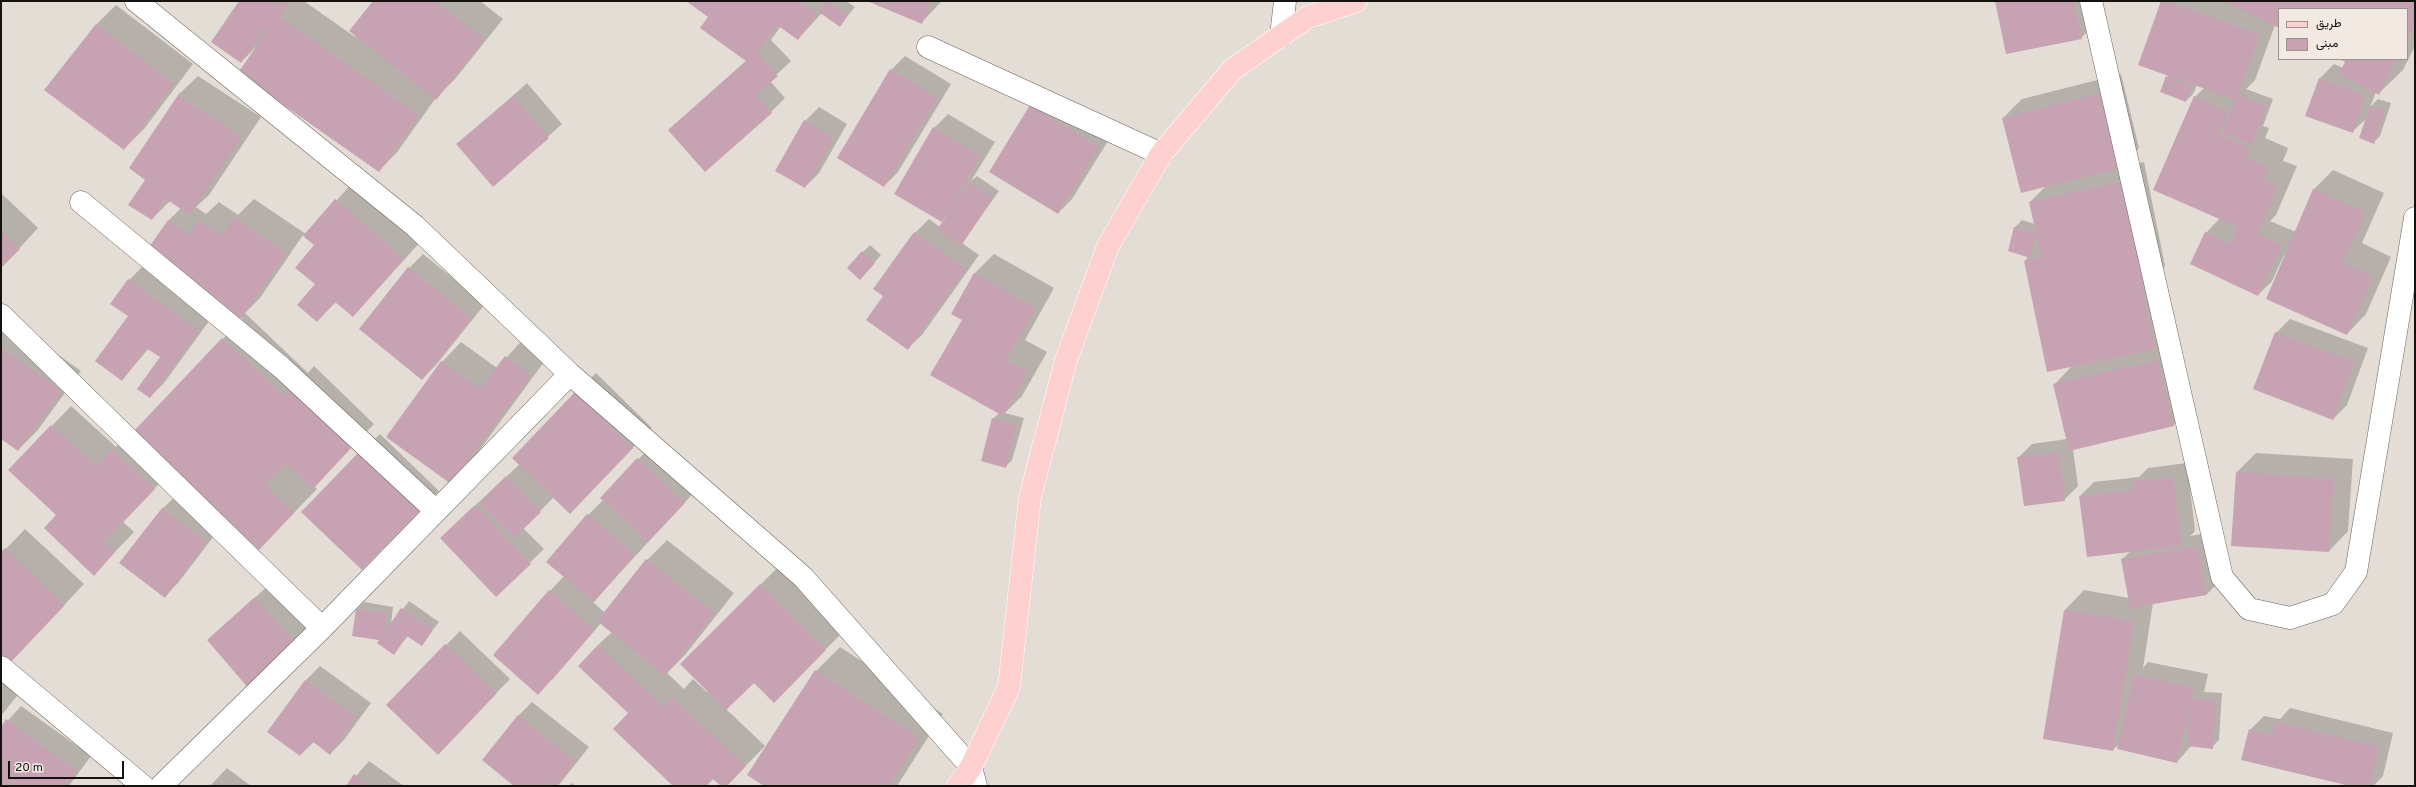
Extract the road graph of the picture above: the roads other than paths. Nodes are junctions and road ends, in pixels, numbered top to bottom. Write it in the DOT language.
graph roads {
  1 [pos="136,1"];
  2 [pos="1285,1"];
  3 [pos="1356,1"];
  4 [pos="2091,1"];
  5 [pos="1281,36"];
  6 [pos="928,47"];
  7 [pos="1161,154"];
  8 [pos="81,202"];
  9 [pos="2415,218"];
  10 [pos="1,315"];
  11 [pos="570,374"];
  12 [pos="436,511"];
  13 [pos="322,628"];
  14 [pos="1,668"];
  15 [pos="974,776"];
  16 [pos="143,786"];
  17 [pos="161,786"];
  18 [pos="958,786"];
  1 -- 11 [label="street"];
  2 -- 5 [label="street"];
  3 -- 5 [label="main road"];
  4 -- 9 [label="street"];
  5 -- 7 [label="main road"];
  6 -- 7 [label="street"];
  7 -- 15 [label="main road"];
  8 -- 12 [label="street"];
  10 -- 13 [label="street"];
  11 -- 12 [label="street"];
  11 -- 15 [label="street"];
  12 -- 13 [label="street"];
  13 -- 17 [label="street"];
  14 -- 16 [label="street"];
  15 -- 18 [label="main road"];
}
